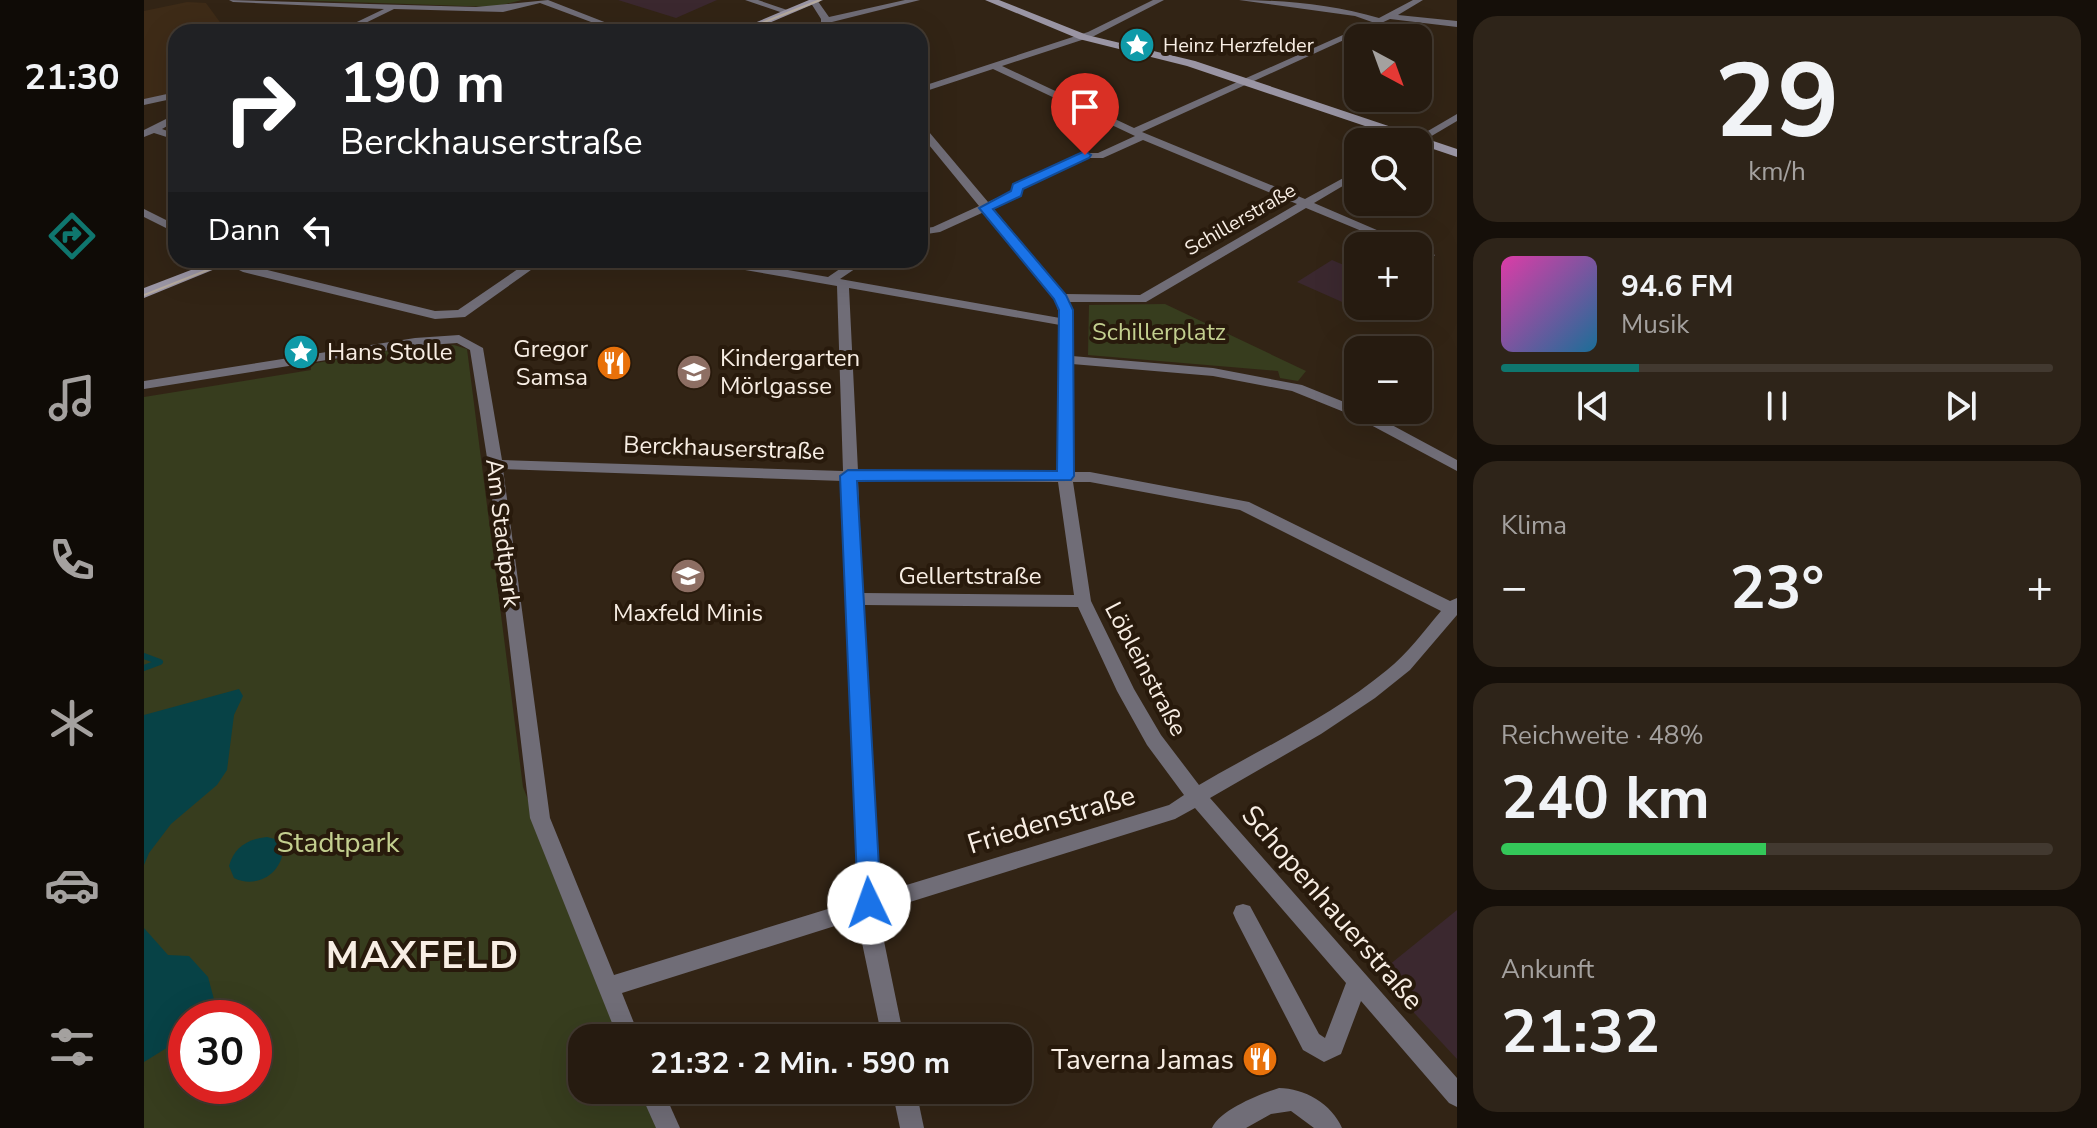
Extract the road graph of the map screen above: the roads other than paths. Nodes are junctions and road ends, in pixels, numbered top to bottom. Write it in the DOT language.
graph roads {
  1 [pos="233,0"];
  2 [pos="540,0"];
  3 [pos="749,0"];
  4 [pos="815,0"];
  5 [pos="916,0"];
  6 [pos="990,0"];
  7 [pos="1160,0"];
  8 [pos="1243,0"];
  9 [pos="1419,0"];
  10 [pos="394,7"];
  11 [pos="786,11"];
  12 [pos="1382,18"];
  13 [pos="824,21"];
  14 [pos="357,24"];
  15 [pos="604,24"];
  16 [pos="756,24"];
  17 [pos="827,24"];
  18 [pos="1457,24"];
  19 [pos="1083,37"];
  20 [pos="994,66"];
  21 [pos="1246,81"];
  22 [pos="928,87"];
  23 [pos="168,97"];
  24 [pos="144,102"];
  25 [pos="1457,117"];
  26 [pos="168,121"];
  27 [pos="1379,128"];
  28 [pos="149,131"];
  29 [pos="1432,132"];
  30 [pos="1138,134"];
  31 [pos="928,138"];
  32 [pos="1432,146"];
  33 [pos="1457,153"];
  34 [pos="1344,180"];
  35 [pos="1302,203"];
  36 [pos="985,208"];
  37 [pos="144,212"];
  38 [pos="168,226"];
  39 [pos="928,231"];
  40 [pos="1373,232"];
  41 [pos="208,268"];
  42 [pos="245,268"];
  43 [pos="527,268"];
  44 [pos="754,268"];
  45 [pos="847,268"];
  46 [pos="837,283"];
  47 [pos="144,293"];
  48 [pos="1061,298"];
  49 [pos="461,314"];
  50 [pos="1068,323"];
  51 [pos="459,339"];
  52 [pos="1066,360"];
  53 [pos="144,385"];
  54 [pos="495,464"];
  55 [pos="1457,466"];
  56 [pos="848,476"];
  57 [pos="1065,476"];
  58 [pos="856,599"];
  59 [pos="1083,601"];
  60 [pos="1454,606"];
  61 [pos="1196,796"];
  62 [pos="869,903"];
  63 [pos="1243,913"];
  64 [pos="1358,979"];
  65 [pos="607,987"];
  66 [pos="623,1024"];
  67 [pos="890,1024"];
  68 [pos="1457,1095"];
  69 [pos="657,1104"];
  70 [pos="907,1104"];
  71 [pos="668,1128"];
  72 [pos="912,1128"];
  73 [pos="1224,1128"];
  74 [pos="1330,1128"];
  1 -- 10 [label="street"];
  2 -- 10 [label="street"];
  2 -- 15 [label="street"];
  3 -- 11 [label="street"];
  4 -- 11 [label="street"];
  4 -- 13 [label="street"];
  5 -- 13 [label="street"];
  6 -- 19 [label="street"];
  7 -- 19 [label="street"];
  8 -- 12 [label="street"];
  9 -- 12 [label="street"];
  10 -- 14 [label="street"];
  11 -- 16 [label="street"];
  12 -- 18 [label="street"];
  12 -- 21 [label="street"];
  13 -- 17 [label="street"];
  19 -- 20 [label="street"];
  19 -- 21 [label="street"];
  20 -- 22 [label="street"];
  20 -- 30 [label="street"];
  21 -- 27 [label="street"];
  21 -- 30 [label="street"];
  23 -- 24 [label="street"];
  25 -- 29 [label="street"];
  26 -- 28 [label="street"];
  30 -- 35 [label="street"];
  30 -- 36 [label="street"];
  31 -- 36 [label="street, Löbleinstraße"];
  32 -- 33 [label="street"];
  34 -- 35 [label="street, Schillerstraße"];
  35 -- 40 [label="street"];
  35 -- 48 [label="street, Schillerstraße"];
  36 -- 39 [label="street"];
  36 -- 48 [label="street, Löbleinstraße"];
  37 -- 38 [label="street"];
  41 -- 47 [label="street"];
  42 -- 49 [label="street"];
  43 -- 49 [label="street"];
  44 -- 46 [label="street"];
  45 -- 46 [label="street"];
  46 -- 50 [label="street"];
  46 -- 56 [label="street"];
  48 -- 50 [label="street, Löbleinstraße"];
  49 -- 51 [label="street"];
  50 -- 52 [label="street, Löbleinstraße"];
  51 -- 53 [label="street"];
  51 -- 54 [label="street, Am Stadtpark"];
  52 -- 55 [label="street"];
  52 -- 57 [label="street, Löbleinstraße"];
  54 -- 56 [label="street, Berckhauserstraße"];
  54 -- 65 [label="street, Am Stadtpark"];
  56 -- 57 [label="street, Berckhauserstraße"];
  56 -- 58 [label="street"];
  57 -- 59 [label="street, Löbleinstraße"];
  57 -- 60 [label="street, Berckhauserstraße"];
  58 -- 59 [label="street, Gellertstraße"];
  58 -- 62 [label="street"];
  59 -- 61 [label="street, Löbleinstraße"];
  60 -- 61 [label="street, Friedenstraße"];
  61 -- 62 [label="street, Friedenstraße"];
  61 -- 64 [label="street, Schopenhauerstraße"];
  62 -- 65 [label="street, Friedenstraße"];
  62 -- 67 [label="street"];
  63 -- 64 [label="street"];
  64 -- 68 [label="street, Schopenhauerstraße"];
  65 -- 66 [label="street, Am Stadtpark"];
  69 -- 71 [label="street"];
  70 -- 72 [label="street"];
  73 -- 74 [label="street"];
}
